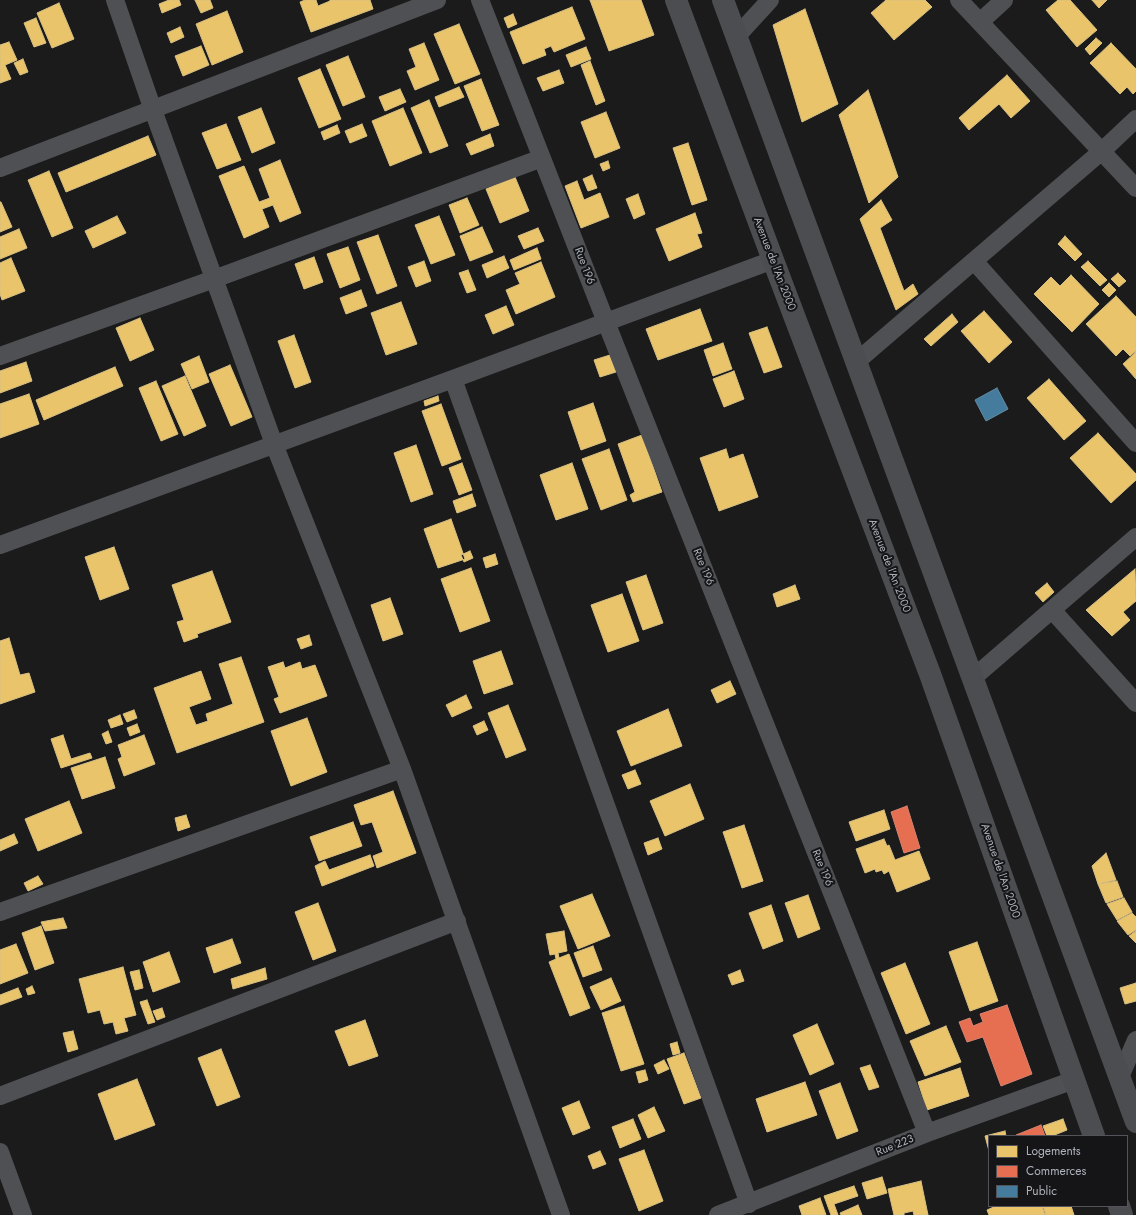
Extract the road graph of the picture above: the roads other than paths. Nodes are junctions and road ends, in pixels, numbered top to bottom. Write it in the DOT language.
graph roads {
  1 [pos="115,0"];
  2 [pos="437,0"];
  3 [pos="480,0"];
  4 [pos="676,0"];
  5 [pos="723,0"];
  6 [pos="770,0"];
  7 [pos="960,0"];
  8 [pos="1004,0"];
  9 [pos="980,22"];
  10 [pos="737,36"];
  11 [pos="153,110"];
  12 [pos="1136,119"];
  13 [pos="1102,151"];
  14 [pos="542,158"];
  15 [pos="0,168"];
  16 [pos="1136,188"];
  17 [pos="773,260"];
  18 [pos="974,261"];
  19 [pos="214,279"];
  20 [pos="606,322"];
  21 [pos="0,356"];
  22 [pos="856,362"];
  23 [pos="453,379"];
  24 [pos="274,444"];
  25 [pos="1136,444"];
  26 [pos="1136,537"];
  27 [pos="0,544"];
  28 [pos="1052,610"];
  29 [pos="973,678"];
  30 [pos="1136,703"];
  31 [pos="402,769"];
  32 [pos="0,912"];
  33 [pos="457,921"];
  34 [pos="1136,1040"];
  35 [pos="1128,1074"];
  36 [pos="1074,1080"];
  37 [pos="0,1096"];
  38 [pos="1136,1122"];
  39 [pos="927,1133"];
  40 [pos="1094,1135"];
  41 [pos="0,1152"];
  42 [pos="749,1204"];
  43 [pos="23,1215"];
  44 [pos="561,1215"];
  45 [pos="718,1215"];
  1 -- 11 [label="street"];
  2 -- 11 [label="street"];
  3 -- 14 [label="street, Rue 196"];
  4 -- 17 [label="main road, Avenue de l'An 2000"];
  5 -- 10 [label="main road"];
  6 -- 10 [label="street"];
  7 -- 9 [label="street"];
  8 -- 9 [label="street"];
  9 -- 13 [label="street"];
  10 -- 22 [label="main road"];
  11 -- 15 [label="street"];
  11 -- 19 [label="street"];
  12 -- 13 [label="street"];
  13 -- 16 [label="street"];
  13 -- 18 [label="street"];
  14 -- 19 [label="street"];
  14 -- 20 [label="street, Rue 196"];
  17 -- 20 [label="street"];
  17 -- 36 [label="main road, Avenue de l'An 2000"];
  18 -- 22 [label="street"];
  18 -- 25 [label="street"];
  19 -- 21 [label="street"];
  19 -- 24 [label="street"];
  20 -- 23 [label="street"];
  20 -- 39 [label="street, Rue 196"];
  22 -- 29 [label="main road"];
  23 -- 24 [label="street"];
  23 -- 42 [label="street"];
  24 -- 27 [label="street"];
  24 -- 31 [label="street"];
  26 -- 28 [label="street"];
  28 -- 29 [label="street"];
  28 -- 30 [label="street"];
  29 -- 35 [label="main road"];
  31 -- 32 [label="street"];
  31 -- 33 [label="street"];
  33 -- 37 [label="street"];
  33 -- 44 [label="street"];
  34 -- 35 [label="street"];
  35 -- 38 [label="main road"];
  36 -- 39 [label="street, Rue 223"];
  36 -- 40 [label="main road, Avenue de l'An 2000"];
  39 -- 42 [label="street, Rue 223"];
  41 -- 43 [label="street"];
  42 -- 45 [label="street, Rue 223"];
}
